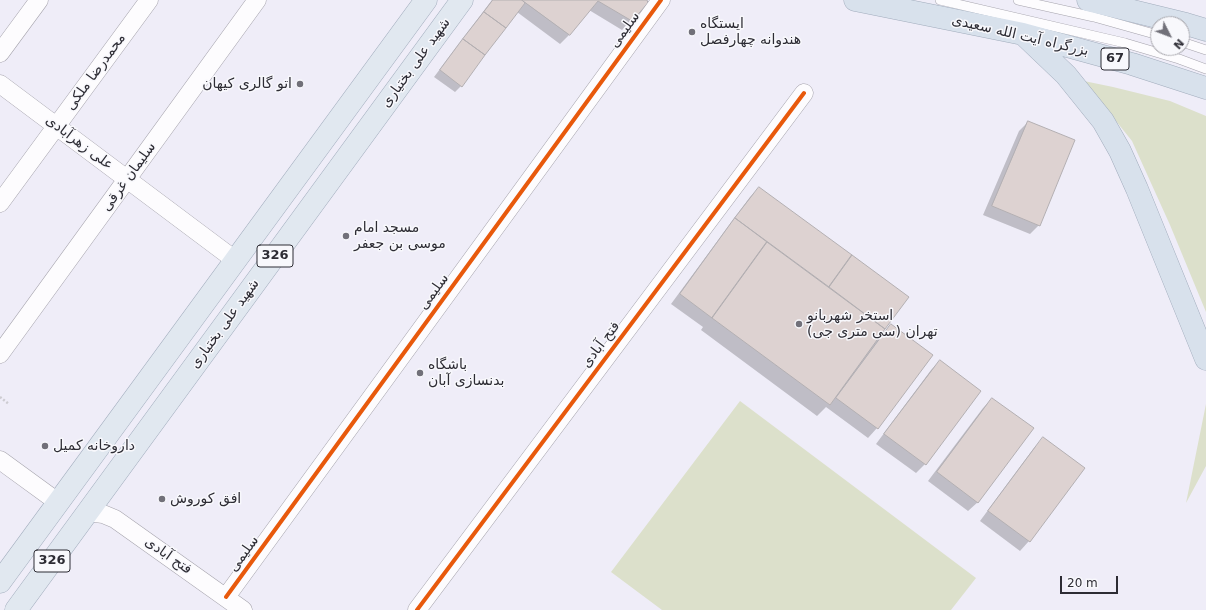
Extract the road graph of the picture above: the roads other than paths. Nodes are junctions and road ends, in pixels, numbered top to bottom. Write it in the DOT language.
graph roads {
  1 [pos="39,0"];
  2 [pos="149,0"];
  3 [pos="258,0"];
  4 [pos="462,0"];
  5 [pos="661,0"];
  6 [pos="855,0"];
  7 [pos="940,0"];
  8 [pos="1018,0"];
  9 [pos="1088,0"];
  10 [pos="422,4"];
  11 [pos="1206,30"];
  12 [pos="1150,33"];
  13 [pos="1023,34"];
  14 [pos="1190,45"];
  15 [pos="1206,50"];
  16 [pos="0,53"];
  17 [pos="1206,69"];
  18 [pos="0,84"];
  19 [pos="1206,88"];
  20 [pos="804,93"];
  21 [pos="56,126"];
  22 [pos="127,179"];
  23 [pos="0,203"];
  24 [pos="235,260"];
  25 [pos="0,354"];
  26 [pos="1206,359"];
  27 [pos="0,460"];
  28 [pos="59,502"];
  29 [pos="88,512"];
  30 [pos="0,582"];
  31 [pos="226,597"];
  32 [pos="16,610"];
  33 [pos="243,610"];
  34 [pos="417,610"];
  1 -- 16 [label="street"];
  2 -- 21 [label="street, محمدرضا ملکی"];
  3 -- 22 [label="street, سلیمان غرقی"];
  4 -- 29 [label="main road, شهید علی بختیاری / 326"];
  5 -- 31 [label="street, سلیمی"];
  6 -- 13 [label="highway, بزرگراه آیت الله سعیدی / 67"];
  7 -- 17 [label="lane"];
  8 -- 12 [label="lane"];
  9 -- 11 [label="highway"];
  10 -- 24 [label="main road, شهید علی بختیاری / 326"];
  13 -- 19 [label="highway, بزرگراه آیت الله سعیدی / 67"];
  13 -- 26 [label="highway"];
  14 -- 15 [label="lane"];
  18 -- 21 [label="street, علی زهرآبادی"];
  20 -- 34 [label="street, فتح آبادی"];
  21 -- 22 [label="street, علی زهرآبادی"];
  21 -- 23 [label="street, محمدرضا ملکی"];
  22 -- 24 [label="street, علی زهرآبادی"];
  22 -- 25 [label="street, سلیمان غرقی"];
  24 -- 28 [label="main road, شهید علی بختیاری / 326"];
  27 -- 28 [label="street"];
  28 -- 29 [label="main road"];
  28 -- 30 [label="main road, شهید علی بختیاری / 326"];
  29 -- 31 [label="street, فتح آبادی"];
  29 -- 32 [label="main road, شهید علی بختیاری / 326"];
  31 -- 33 [label="street, فتح آبادی"];
}
